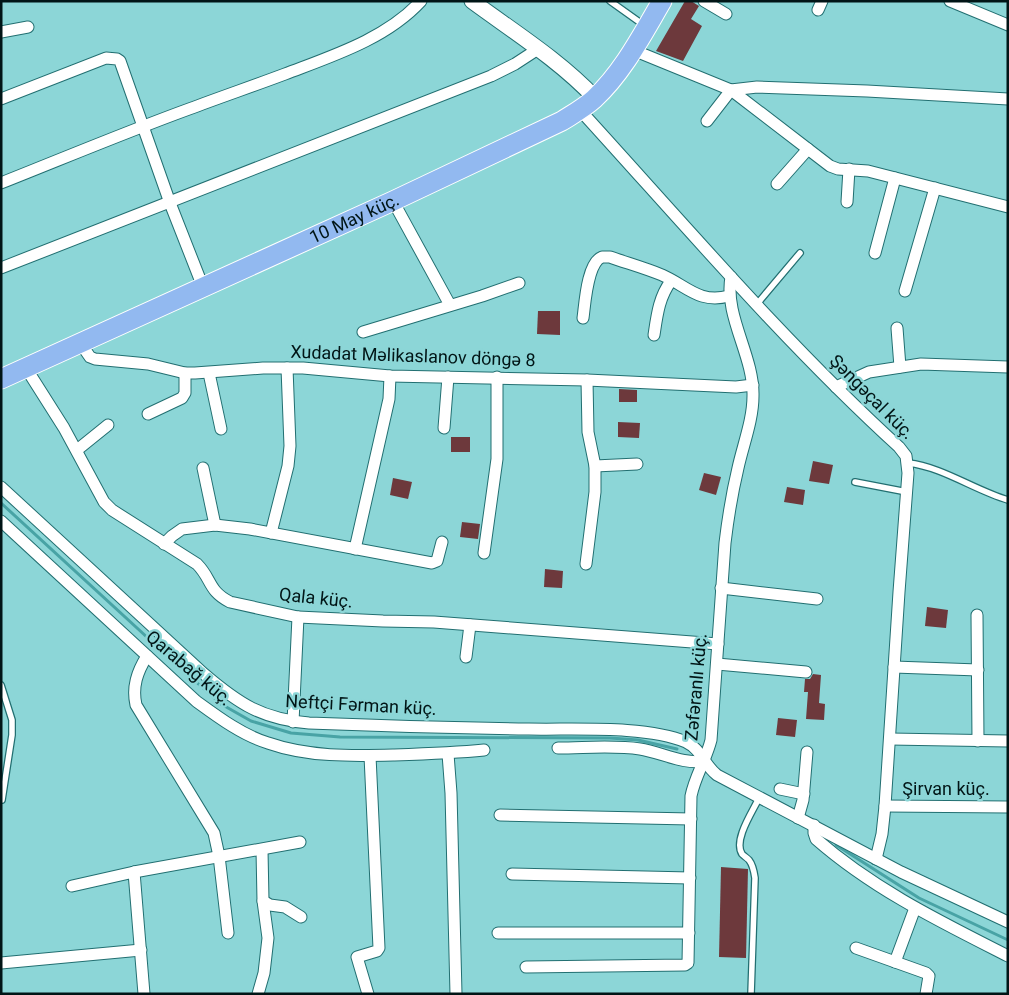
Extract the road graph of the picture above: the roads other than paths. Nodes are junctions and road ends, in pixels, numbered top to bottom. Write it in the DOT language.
graph roads {
  1 [pos="421,1"];
  2 [pos="472,1"];
  3 [pos="610,1"];
  4 [pos="662,1"];
  5 [pos="704,1"];
  6 [pos="950,1"];
  7 [pos="726,14"];
  8 [pos="1008,25"];
  9 [pos="28,27"];
  10 [pos="646,27"];
  11 [pos="1,32"];
  12 [pos="538,49"];
  13 [pos="633,50"];
  14 [pos="731,90"];
  15 [pos="595,98"];
  16 [pos="1008,98"];
  17 [pos="1,99"];
  18 [pos="580,110"];
  19 [pos="706,121"];
  20 [pos="143,126"];
  21 [pos="808,149"];
  22 [pos="849,169"];
  23 [pos="895,178"];
  24 [pos="1,183"];
  25 [pos="777,184"];
  26 [pos="935,188"];
  27 [pos="393,201"];
  28 [pos="847,202"];
  29 [pos="170,203"];
  30 [pos="1008,207"];
  31 [pos="800,253"];
  32 [pos="875,254"];
  33 [pos="1,268"];
  34 [pos="731,276"];
  35 [pos="671,280"];
  36 [pos="519,283"];
  37 [pos="203,287"];
  38 [pos="905,291"];
  39 [pos="729,296"];
  40 [pos="757,304"];
  41 [pos="450,305"];
  42 [pos="583,318"];
  43 [pos="897,328"];
  44 [pos="364,332"];
  45 [pos="654,335"];
  46 [pos="81,344"];
  47 [pos="900,367"];
  48 [pos="1008,367"];
  49 [pos="26,368"];
  50 [pos="286,368"];
  51 [pos="185,373"];
  52 [pos="209,373"];
  53 [pos="390,376"];
  54 [pos="448,377"];
  55 [pos="497,378"];
  56 [pos="1,379"];
  57 [pos="587,380"];
  58 [pos="753,386"];
  59 [pos="836,388"];
  60 [pos="148,414"];
  61 [pos="108,425"];
  62 [pos="444,428"];
  63 [pos="221,429"];
  64 [pos="77,450"];
  65 [pos="908,463"];
  66 [pos="637,464"];
  67 [pos="595,466"];
  68 [pos="203,468"];
  69 [pos="855,482"];
  70 [pos="1,487"];
  71 [pos="907,492"];
  72 [pos="1008,500"];
  73 [pos="1,521"];
  74 [pos="215,525"];
  75 [pos="271,534"];
  76 [pos="442,542"];
  77 [pos="164,544"];
  78 [pos="356,549"];
  79 [pos="484,554"];
  80 [pos="586,564"];
  81 [pos="721,588"];
  82 [pos="817,600"];
  83 [pos="977,615"];
  84 [pos="298,617"];
  85 [pos="470,624"];
  86 [pos="718,644"];
  87 [pos="147,656"];
  88 [pos="466,657"];
  89 [pos="717,664"];
  90 [pos="894,667"];
  91 [pos="978,670"];
  92 [pos="806,672"];
  93 [pos="1,685"];
  94 [pos="293,722"];
  95 [pos="890,739"];
  96 [pos="978,741"];
  97 [pos="1008,741"];
  98 [pos="558,748"];
  99 [pos="484,750"];
  100 [pos="807,752"];
  101 [pos="448,754"];
  102 [pos="370,756"];
  103 [pos="704,761"];
  104 [pos="780,788"];
  105 [pos="804,794"];
  106 [pos="759,798"];
  107 [pos="2,800"];
  108 [pos="885,806"];
  109 [pos="1008,806"];
  110 [pos="500,815"];
  111 [pos="798,818"];
  112 [pos="691,819"];
  113 [pos="814,826"];
  114 [pos="300,842"];
  115 [pos="262,850"];
  116 [pos="219,856"];
  117 [pos="876,858"];
  118 [pos="134,872"];
  119 [pos="512,874"];
  120 [pos="690,878"];
  121 [pos="72,886"];
  122 [pos="263,902"];
  123 [pos="915,908"];
  124 [pos="301,917"];
  125 [pos="1008,922"];
  126 [pos="498,932"];
  127 [pos="228,933"];
  128 [pos="689,933"];
  129 [pos="856,948"];
  130 [pos="141,950"];
  131 [pos="1008,956"];
  132 [pos="895,962"];
  133 [pos="1,963"];
  134 [pos="526,967"];
  135 [pos="144,994"];
  136 [pos="258,994"];
  137 [pos="368,994"];
  138 [pos="456,994"];
  139 [pos="751,994"];
  140 [pos="926,994"];
  1 -- 20 [label="street"];
  2 -- 12 [label="street"];
  3 -- 10 [label="lane"];
  4 -- 10 [label="main road, 10 May küç."];
  5 -- 7 [label="street"];
  6 -- 8 [label="street"];
  9 -- 11 [label="street"];
  10 -- 13 [label="main road, 10 May küç."];
  12 -- 15 [label="street"];
  12 -- 29 [label="street"];
  13 -- 14 [label="street"];
  13 -- 15 [label="main road, 10 May küç."];
  14 -- 16 [label="street"];
  14 -- 19 [label="street"];
  14 -- 21 [label="street"];
  15 -- 18 [label="main road, 10 May küç."];
  17 -- 20 [label="street"];
  18 -- 27 [label="main road, 10 May küç."];
  18 -- 34 [label="street, Şəngəçal küç."];
  20 -- 24 [label="street"];
  20 -- 29 [label="street"];
  21 -- 22 [label="street"];
  21 -- 25 [label="street"];
  22 -- 23 [label="street"];
  22 -- 28 [label="street"];
  23 -- 26 [label="street"];
  23 -- 32 [label="street"];
  26 -- 30 [label="street"];
  26 -- 38 [label="street"];
  27 -- 37 [label="main road, 10 May küç."];
  27 -- 41 [label="street"];
  29 -- 33 [label="street"];
  29 -- 37 [label="street"];
  31 -- 40 [label="lane"];
  34 -- 39 [label="street, Zəfəranlı küç."];
  34 -- 40 [label="street, Şəngəçal küç."];
  35 -- 39 [label="street"];
  35 -- 42 [label="street"];
  35 -- 45 [label="street"];
  36 -- 41 [label="street"];
  37 -- 46 [label="main road, 10 May küç."];
  39 -- 58 [label="street, Zəfəranlı küç."];
  40 -- 59 [label="street, Şəngəçal küç."];
  41 -- 44 [label="street"];
  43 -- 47 [label="street"];
  46 -- 49 [label="main road, 10 May küç."];
  46 -- 51 [label="street, Xudadat Məlikaslanov döngə 8"];
  47 -- 48 [label="street"];
  47 -- 59 [label="street"];
  49 -- 56 [label="main road, 10 May küç."];
  49 -- 64 [label="street, Qala küç."];
  50 -- 52 [label="street, Xudadat Məlikaslanov döngə 8"];
  50 -- 53 [label="street, Xudadat Məlikaslanov döngə 8"];
  50 -- 75 [label="street"];
  51 -- 52 [label="street, Xudadat Məlikaslanov döngə 8"];
  51 -- 60 [label="street"];
  52 -- 63 [label="street"];
  53 -- 54 [label="street, Xudadat Məlikaslanov döngə 8"];
  53 -- 78 [label="street"];
  54 -- 55 [label="street, Xudadat Məlikaslanov döngə 8"];
  54 -- 62 [label="street"];
  55 -- 57 [label="street, Xudadat Məlikaslanov döngə 8"];
  55 -- 79 [label="street"];
  57 -- 58 [label="street, Xudadat Məlikaslanov döngə 8"];
  57 -- 67 [label="street"];
  58 -- 81 [label="street, Zəfəranlı küç."];
  59 -- 65 [label="street, Şəngəçal küç."];
  61 -- 64 [label="street"];
  64 -- 77 [label="street, Qala küç."];
  65 -- 71 [label="street, Şəngəçal küç."];
  65 -- 72 [label="lane"];
  66 -- 67 [label="street"];
  67 -- 80 [label="street"];
  68 -- 74 [label="street"];
  69 -- 71 [label="lane"];
  70 -- 94 [label="street, Neftçi Fərman küç."];
  71 -- 90 [label="street, Şəngəçal küç."];
  73 -- 87 [label="street, Qarabağ küç."];
  74 -- 75 [label="street"];
  74 -- 77 [label="street"];
  75 -- 78 [label="street"];
  76 -- 78 [label="street"];
  77 -- 84 [label="street, Qala küç."];
  81 -- 82 [label="street"];
  81 -- 86 [label="street, Zəfəranlı küç."];
  83 -- 91 [label="street"];
  84 -- 85 [label="street, Qala küç."];
  84 -- 94 [label="street"];
  85 -- 86 [label="street, Qala küç."];
  85 -- 88 [label="street"];
  86 -- 89 [label="street, Zəfəranlı küç."];
  87 -- 102 [label="street, Qarabağ küç."];
  87 -- 116 [label="street"];
  89 -- 92 [label="street"];
  89 -- 103 [label="street, Zəfəranlı küç."];
  90 -- 91 [label="street"];
  90 -- 95 [label="street, Şəngəçal küç."];
  91 -- 96 [label="street"];
  93 -- 107 [label="lane"];
  94 -- 103 [label="street, Neftçi Fərman küç."];
  95 -- 96 [label="street"];
  95 -- 108 [label="street, Şəngəçal küç."];
  96 -- 97 [label="street"];
  98 -- 103 [label="street"];
  99 -- 101 [label="street, Qarabağ küç."];
  100 -- 105 [label="street"];
  101 -- 102 [label="street, Qarabağ küç."];
  101 -- 138 [label="street"];
  102 -- 137 [label="street"];
  103 -- 106 [label="street, Zəfəranlı küç."];
  103 -- 112 [label="street"];
  104 -- 105 [label="street"];
  105 -- 111 [label="street"];
  106 -- 111 [label="street, Zəfəranlı küç."];
  106 -- 139 [label="lane"];
  108 -- 109 [label="street, Şirvan küç."];
  108 -- 117 [label="street, Şəngəçal küç."];
  110 -- 112 [label="street"];
  111 -- 113 [label="street, Zəfəranlı küç."];
  112 -- 120 [label="street"];
  113 -- 117 [label="street, Zəfəranlı küç."];
  113 -- 123 [label="street"];
  114 -- 115 [label="street"];
  115 -- 116 [label="street"];
  115 -- 122 [label="street"];
  116 -- 118 [label="street"];
  116 -- 127 [label="street"];
  117 -- 125 [label="street, Zəfəranlı küç."];
  118 -- 121 [label="street"];
  118 -- 130 [label="street"];
  119 -- 120 [label="street"];
  120 -- 128 [label="street"];
  122 -- 124 [label="street"];
  122 -- 136 [label="street"];
  123 -- 131 [label="street"];
  123 -- 132 [label="street"];
  126 -- 128 [label="street"];
  128 -- 134 [label="street"];
  129 -- 132 [label="street"];
  130 -- 133 [label="street"];
  130 -- 135 [label="street"];
  132 -- 140 [label="street"];
}
